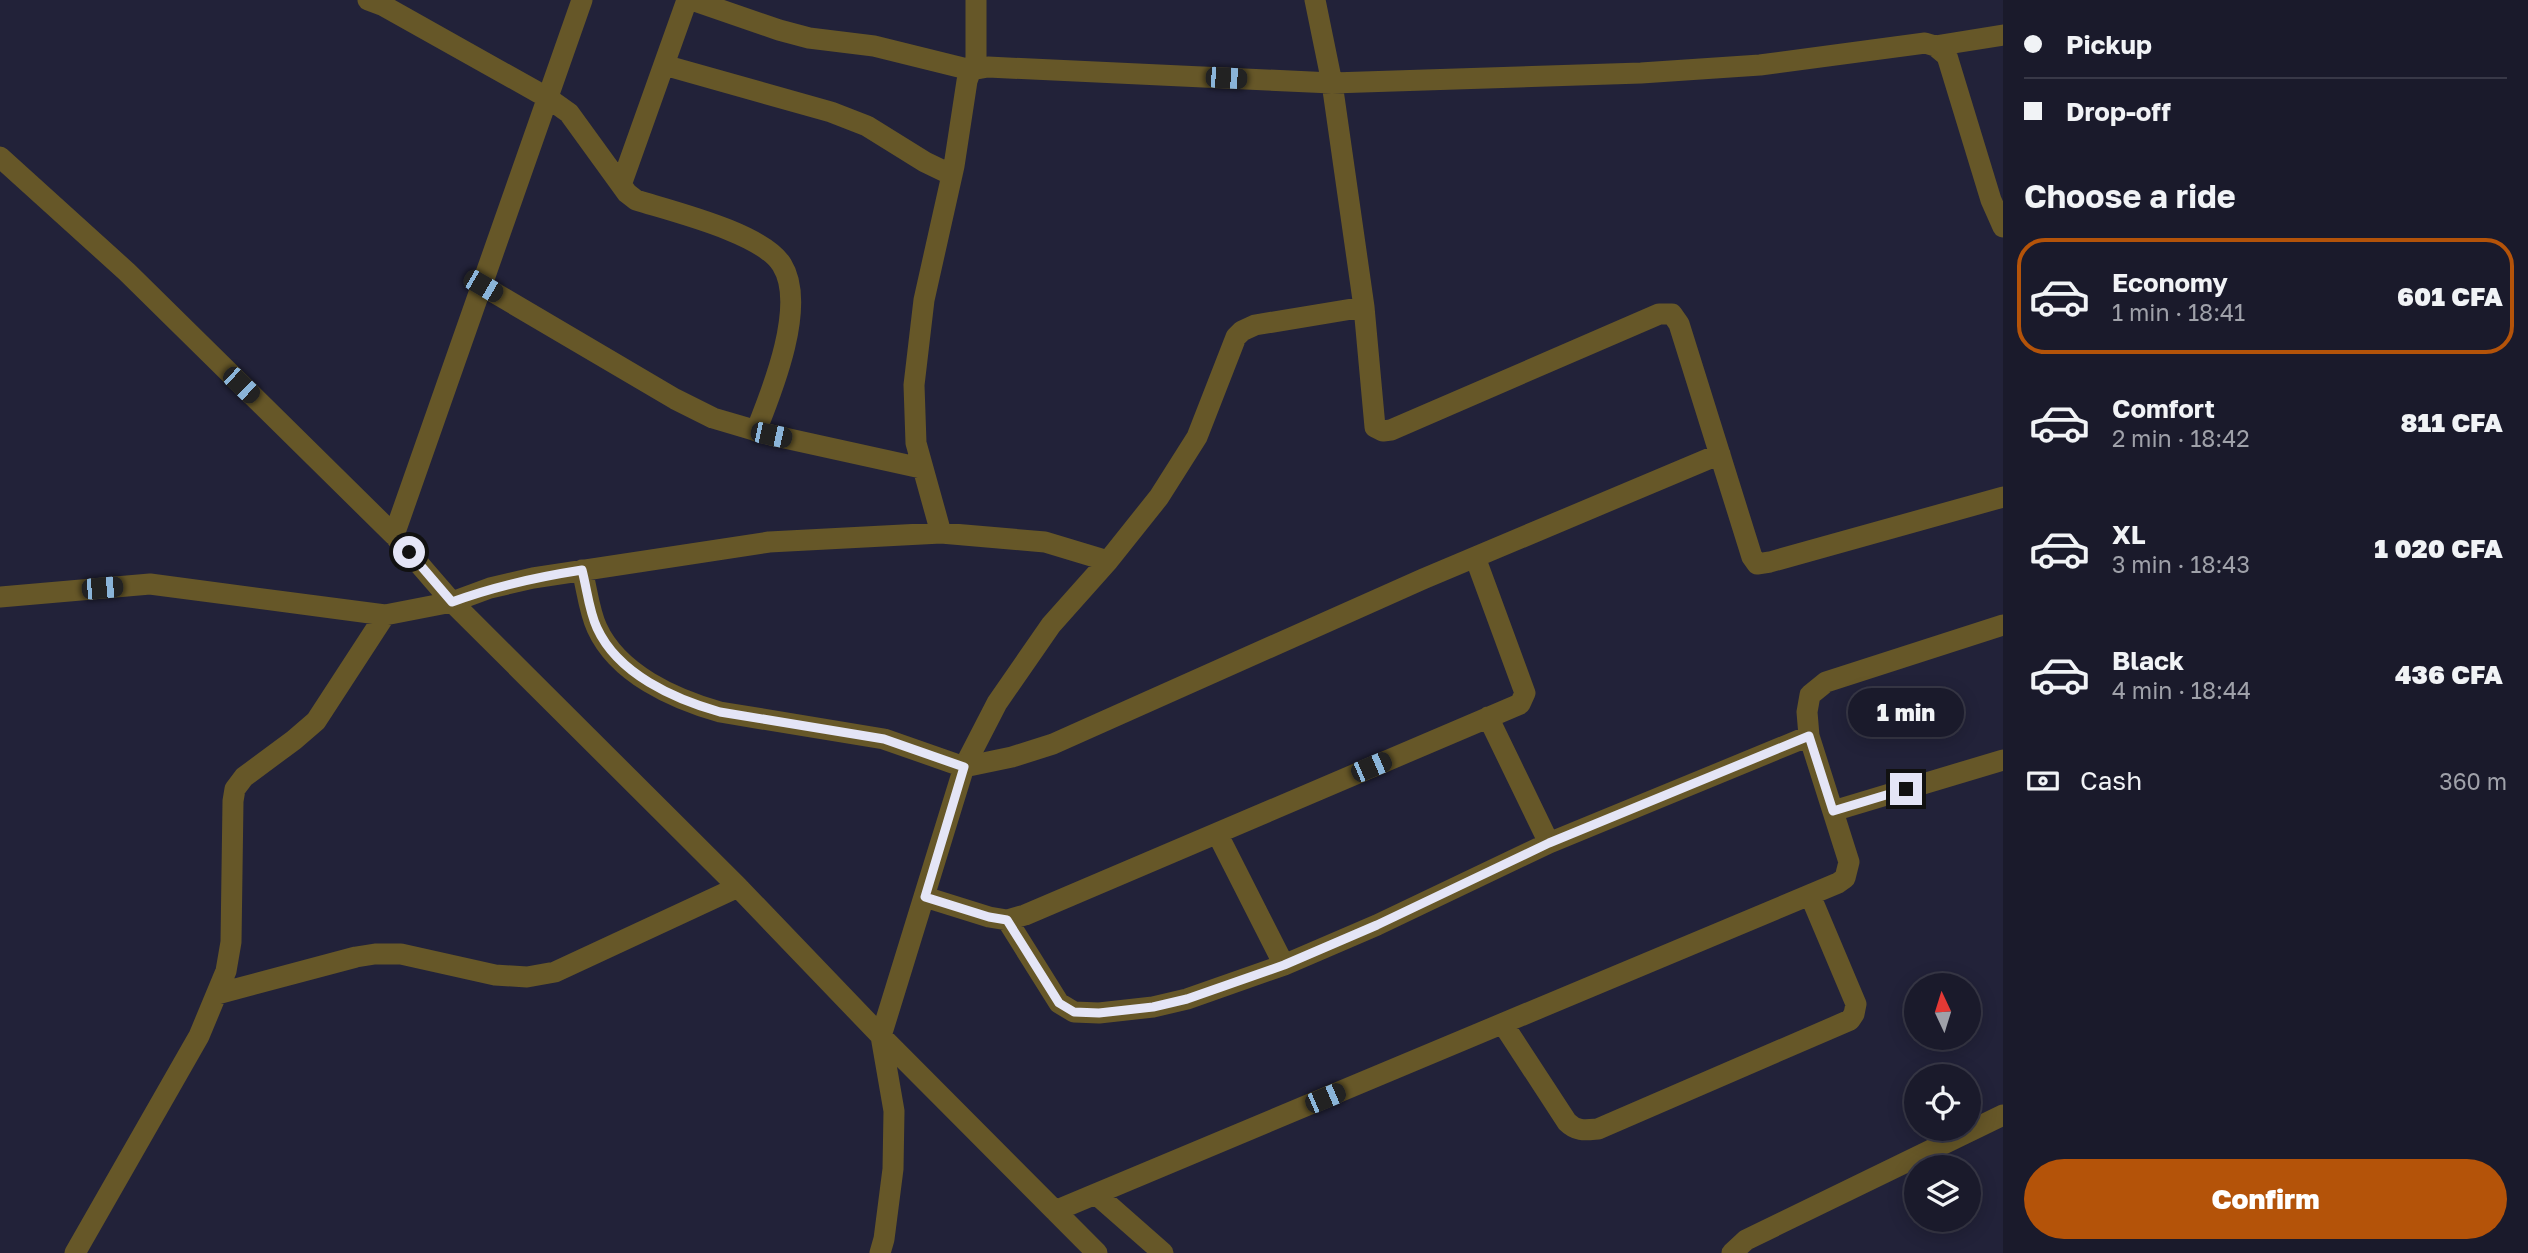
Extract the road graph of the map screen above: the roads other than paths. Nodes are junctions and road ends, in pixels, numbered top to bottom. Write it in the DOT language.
graph roads {
  1 [pos="368,0"];
  2 [pos="582,0"];
  3 [pos="689,0"];
  4 [pos="976,0"];
  5 [pos="1315,0"];
  6 [pos="2003,36"];
  7 [pos="1935,46"];
  8 [pos="664,65"];
  9 [pos="973,69"];
  10 [pos="1332,83"];
  11 [pos="548,98"];
  12 [pos="0,157"];
  13 [pos="952,175"];
  14 [pos="621,185"];
  15 [pos="2003,227"];
  16 [pos="483,286"];
  17 [pos="1364,307"];
  18 [pos="756,431"];
  19 [pos="1720,454"];
  20 [pos="921,468"];
  21 [pos="2003,497"];
  22 [pos="941,533"];
  23 [pos="394,535"];
  24 [pos="1475,557"];
  25 [pos="1108,561"];
  26 [pos="582,570"];
  27 [pos="0,597"];
  28 [pos="452,602"];
  29 [pos="385,615"];
  30 [pos="2003,625"];
  31 [pos="1488,717"];
  32 [pos="1809,736"];
  33 [pos="2003,760"];
  34 [pos="964,767"];
  35 [pos="1833,811"];
  36 [pos="1216,833"];
  37 [pos="1549,843"];
  38 [pos="738,887"];
  39 [pos="1810,895"];
  40 [pos="925,897"];
  41 [pos="1007,920"];
  42 [pos="1284,965"];
  43 [pos="217,994"];
  44 [pos="1503,1024"];
  45 [pos="881,1036"];
  46 [pos="2003,1115"];
  47 [pos="1096,1194"];
  48 [pos="1055,1211"];
  49 [pos="75,1253"];
  50 [pos="880,1253"];
  51 [pos="1097,1253"];
  52 [pos="1163,1253"];
  53 [pos="1732,1253"];
  1 -- 11 [label="street"];
  2 -- 11 [label="street"];
  3 -- 8 [label="street"];
  3 -- 9 [label="street"];
  4 -- 9 [label="street"];
  5 -- 10 [label="street"];
  6 -- 7 [label="street"];
  7 -- 10 [label="street"];
  7 -- 15 [label="street"];
  8 -- 13 [label="street"];
  8 -- 14 [label="street"];
  9 -- 10 [label="street"];
  9 -- 13 [label="street"];
  10 -- 17 [label="street"];
  11 -- 14 [label="street"];
  11 -- 16 [label="street"];
  12 -- 23 [label="street"];
  13 -- 20 [label="street"];
  14 -- 18 [label="street"];
  16 -- 18 [label="street"];
  16 -- 23 [label="street"];
  17 -- 19 [label="street"];
  17 -- 25 [label="street"];
  18 -- 20 [label="street"];
  19 -- 21 [label="street"];
  19 -- 24 [label="street"];
  20 -- 22 [label="street"];
  22 -- 25 [label="street"];
  22 -- 26 [label="street"];
  23 -- 28 [label="street"];
  24 -- 31 [label="street"];
  24 -- 34 [label="street"];
  25 -- 34 [label="street"];
  26 -- 28 [label="street"];
  26 -- 34 [label="street"];
  27 -- 29 [label="street"];
  28 -- 29 [label="street"];
  28 -- 38 [label="street"];
  29 -- 43 [label="street"];
  30 -- 32 [label="street"];
  31 -- 36 [label="street"];
  31 -- 37 [label="street"];
  32 -- 35 [label="street"];
  32 -- 37 [label="street"];
  33 -- 35 [label="street"];
  34 -- 40 [label="street"];
  35 -- 39 [label="street"];
  36 -- 41 [label="street"];
  36 -- 42 [label="street"];
  37 -- 42 [label="street"];
  38 -- 43 [label="street"];
  38 -- 45 [label="street"];
  39 -- 44 [label="street"];
  39 -- 44 [label="street"];
  40 -- 41 [label="street"];
  40 -- 45 [label="street"];
  41 -- 42 [label="street"];
  43 -- 49 [label="street"];
  44 -- 47 [label="street"];
  45 -- 48 [label="street"];
  45 -- 50 [label="street"];
  46 -- 53 [label="street"];
  47 -- 48 [label="street"];
  47 -- 52 [label="street"];
  48 -- 51 [label="street"];
}
